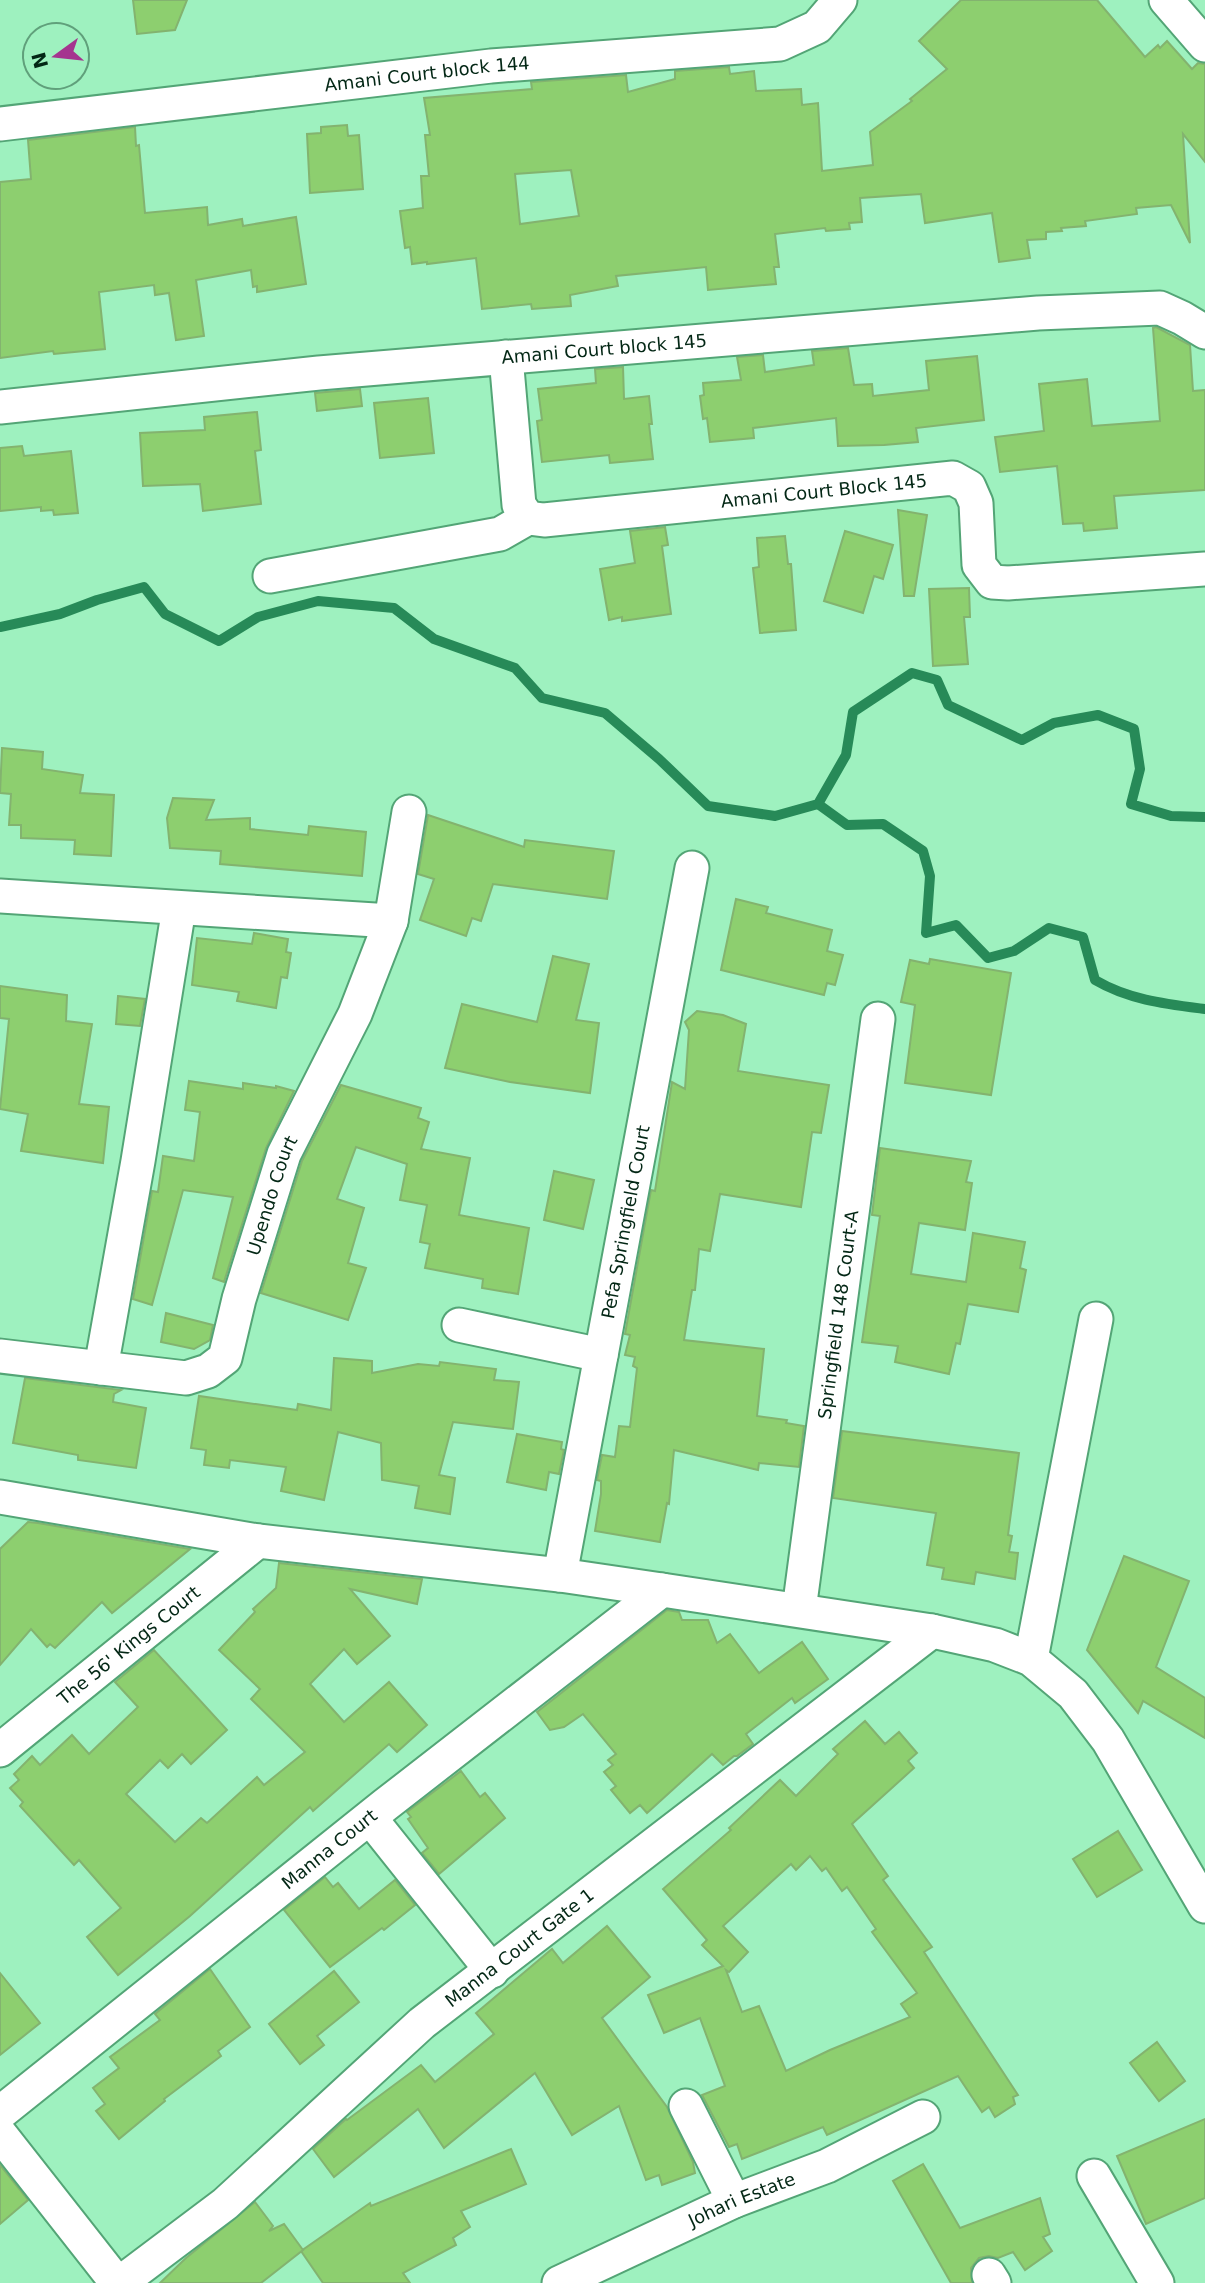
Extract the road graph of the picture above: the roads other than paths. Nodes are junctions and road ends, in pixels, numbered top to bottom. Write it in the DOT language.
graph roads {
  1 [pos="840,0"];
  2 [pos="1166,0"];
  3 [pos="1205,45"];
  4 [pos="0,124"];
  5 [pos="1205,332"];
  6 [pos="506,357"];
  7 [pos="0,407"];
  8 [pos="528,517"];
  9 [pos="1205,569"];
  10 [pos="270,576"];
  11 [pos="409,812"];
  12 [pos="692,868"];
  13 [pos="0,896"];
  14 [pos="179,908"];
  15 [pos="391,921"];
  16 [pos="877,1020"];
  17 [pos="1096,1319"];
  18 [pos="459,1325"];
  19 [pos="601,1355"];
  20 [pos="0,1356"];
  21 [pos="101,1368"];
  22 [pos="0,1497"];
  23 [pos="258,1541"];
  24 [pos="560,1575"];
  25 [pos="662,1590"];
  26 [pos="799,1610"];
  27 [pos="932,1631"];
  28 [pos="1031,1659"];
  29 [pos="0,1750"];
  30 [pos="370,1818"];
  31 [pos="1205,1906"];
  32 [pos="492,1971"];
  33 [pos="686,2106"];
  34 [pos="0,2113"];
  35 [pos="923,2117"];
  36 [pos="0,2134"];
  37 [pos="1094,2176"];
  38 [pos="734,2202"];
  39 [pos="119,2283"];
  40 [pos="559,2283"];
  41 [pos="1157,2283"];
  1 -- 4 [label="street, Amani Court block 144"];
  2 -- 3 [label="street"];
  5 -- 6 [label="street, Amani Court block 145"];
  6 -- 7 [label="street, Amani Court block 145"];
  6 -- 8 [label="street, Amani Court Block 145"];
  8 -- 9 [label="street, Amani Court Block 145"];
  8 -- 10 [label="street"];
  11 -- 15 [label="street, Upendo Court"];
  12 -- 19 [label="street, Pefa Springfield Court"];
  13 -- 14 [label="street"];
  14 -- 15 [label="street"];
  14 -- 21 [label="street"];
  15 -- 21 [label="street, Upendo Court"];
  16 -- 26 [label="street, Springfield 148 Court-A"];
  17 -- 28 [label="street"];
  18 -- 19 [label="street"];
  19 -- 24 [label="street, Pefa Springfield Court"];
  20 -- 21 [label="street, Upendo Court"];
  22 -- 23 [label="street"];
  23 -- 24 [label="street"];
  23 -- 29 [label="street, The 56' Kings Court"];
  24 -- 25 [label="street"];
  25 -- 26 [label="street"];
  25 -- 30 [label="street, Manna Court"];
  26 -- 27 [label="street"];
  27 -- 28 [label="street"];
  27 -- 32 [label="street, Manna Court Gate 1"];
  28 -- 31 [label="street"];
  30 -- 32 [label="street"];
  30 -- 34 [label="street, Manna Court"];
  32 -- 39 [label="street, Manna Court Gate 1"];
  33 -- 38 [label="street"];
  35 -- 38 [label="street, Johari Estate"];
  36 -- 39 [label="street"];
  37 -- 41 [label="street"];
  38 -- 40 [label="street, Johari Estate"];
}
